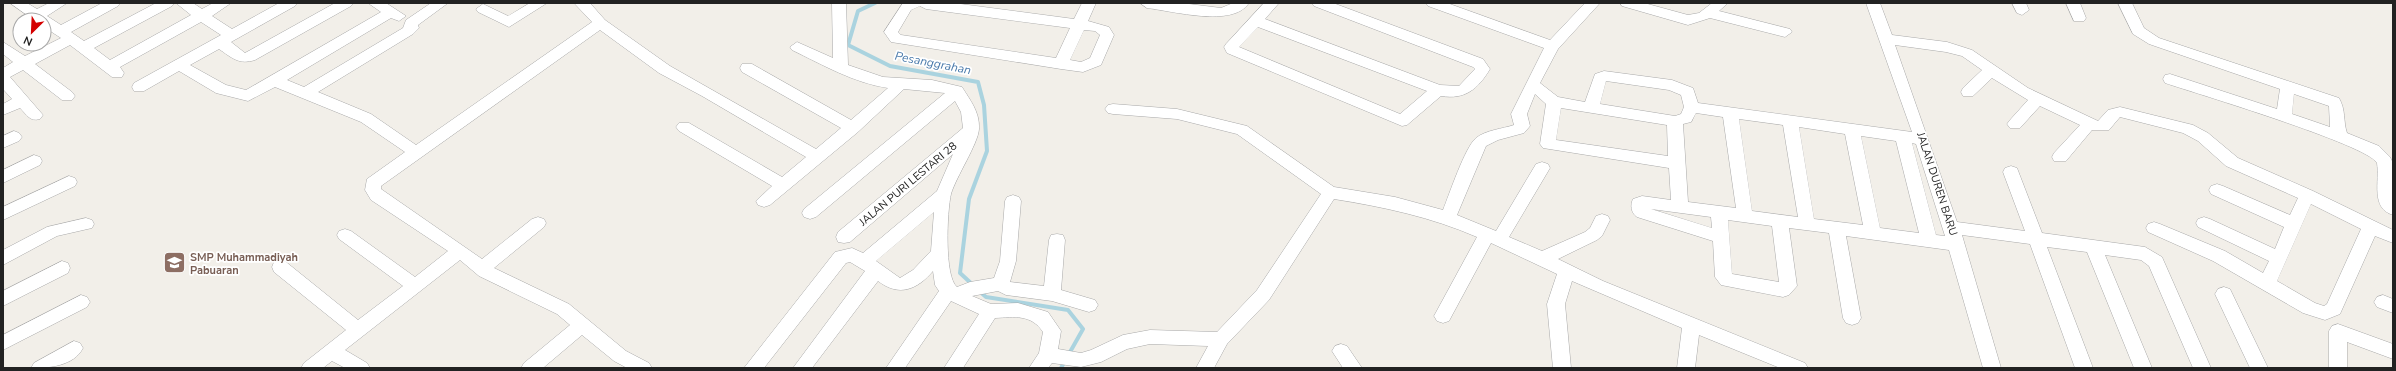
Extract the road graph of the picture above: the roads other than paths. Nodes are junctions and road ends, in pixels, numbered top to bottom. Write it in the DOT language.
graph roads {
  1 [pos="17,3"];
  2 [pos="60,3"];
  3 [pos="113,3"];
  4 [pos="166,3"];
  5 [pos="183,3"];
  6 [pos="224,3"];
  7 [pos="290,3"];
  8 [pos="346,3"];
  9 [pos="375,3"];
  10 [pos="441,3"];
  11 [pos="540,3"];
  12 [pos="581,3"];
  13 [pos="839,3"];
  14 [pos="922,3"];
  15 [pos="1089,3"];
  16 [pos="1147,3"];
  17 [pos="1242,3"];
  18 [pos="1272,3"];
  19 [pos="1319,3"];
  20 [pos="1433,3"];
  21 [pos="1593,3"];
  22 [pos="1627,3"];
  23 [pos="1721,3"];
  24 [pos="1873,3"];
  25 [pos="2073,3"];
  26 [pos="2125,3"];
  27 [pos="482,5"];
  28 [pos="33,12"];
  29 [pos="44,12"];
  30 [pos="391,12"];
  31 [pos="1708,13"];
  32 [pos="200,16"];
  33 [pos="2079,18"];
  34 [pos="1254,20"];
  35 [pos="412,23"];
  36 [pos="600,23"];
  37 [pos="1080,24"];
  38 [pos="52,25"];
  39 [pos="1785,32"];
  40 [pos="66,35"];
  41 [pos="225,38"];
  42 [pos="1885,39"];
  43 [pos="1552,46"];
  44 [pos="3,47"];
  45 [pos="797,47"];
  46 [pos="83,48"];
  47 [pos="24,63"];
  48 [pos="177,64"];
  49 [pos="1061,64"];
  50 [pos="747,68"];
  51 [pos="842,68"];
  52 [pos="1990,70"];
  53 [pos="3,74"];
  54 [pos="2170,78"];
  55 [pos="3,79"];
  56 [pos="273,80"];
  57 [pos="900,84"];
  58 [pos="1532,84"];
  59 [pos="139,86"];
  60 [pos="2288,86"];
  61 [pos="1438,90"];
  62 [pos="957,91"];
  63 [pos="1968,92"];
  64 [pos="304,94"];
  65 [pos="68,96"];
  66 [pos="2037,100"];
  67 [pos="22,101"];
  68 [pos="1554,102"];
  69 [pos="1692,107"];
  70 [pos="1591,108"];
  71 [pos="1113,109"];
  72 [pos="3,110"];
  73 [pos="1730,112"];
  74 [pos="35,115"];
  75 [pos="2284,117"];
  76 [pos="1790,120"];
  77 [pos="1675,121"];
  78 [pos="2015,124"];
  79 [pos="2089,124"];
  80 [pos="684,128"];
  81 [pos="853,128"];
  82 [pos="1852,129"];
  83 [pos="972,130"];
  84 [pos="1902,136"];
  85 [pos="2341,136"];
  86 [pos="1922,139"];
  87 [pos="416,152"];
  88 [pos="818,157"];
  89 [pos="2060,157"];
  90 [pos="34,161"];
  91 [pos="1676,163"];
  92 [pos="1542,168"];
  93 [pos="2011,172"];
  94 [pos="3,177"];
  95 [pos="69,182"];
  96 [pos="783,185"];
  97 [pos="2217,190"];
  98 [pos="1330,192"];
  99 [pos="2307,195"];
  100 [pos="943,196"];
  101 [pos="764,201"];
  102 [pos="1013,201"];
  103 [pos="1680,207"];
  104 [pos="2393,209"];
  105 [pos="1719,212"];
  106 [pos="810,213"];
  107 [pos="3,214"];
  108 [pos="1745,216"];
  109 [pos="1448,218"];
  110 [pos="1602,220"];
  111 [pos="1780,220"];
  112 [pos="538,223"];
  113 [pos="2204,223"];
  114 [pos="86,224"];
  115 [pos="1808,224"];
  116 [pos="2293,224"];
  117 [pos="2371,226"];
  118 [pos="1951,227"];
  119 [pos="1836,228"];
  120 [pos="2154,228"];
  121 [pos="1873,233"];
  122 [pos="345,235"];
  123 [pos="844,237"];
  124 [pos="1493,237"];
  125 [pos="1720,237"];
  126 [pos="2393,237"];
  127 [pos="1057,240"];
  128 [pos="1929,240"];
  129 [pos="2036,240"];
  130 [pos="1956,244"];
  131 [pos="2093,246"];
  132 [pos="460,251"];
  133 [pos="939,253"];
  134 [pos="3,258"];
  135 [pos="2279,258"];
  136 [pos="1542,259"];
  137 [pos="870,266"];
  138 [pos="280,267"];
  139 [pos="62,268"];
  140 [pos="482,268"];
  141 [pos="1566,272"];
  142 [pos="1001,284"];
  143 [pos="2267,284"];
  144 [pos="414,285"];
  145 [pos="959,292"];
  146 [pos="1052,294"];
  147 [pos="2224,294"];
  148 [pos="3,299"];
  149 [pos="81,302"];
  150 [pos="1089,305"];
  151 [pos="990,311"];
  152 [pos="1443,316"];
  153 [pos="1852,318"];
  154 [pos="583,324"];
  155 [pos="1691,325"];
  156 [pos="358,330"];
  157 [pos="1221,339"];
  158 [pos="3,343"];
  159 [pos="74,348"];
  160 [pos="1341,350"];
  161 [pos="331,351"];
  162 [pos="2393,352"];
  163 [pos="1049,360"];
  164 [pos="40,368"];
  165 [pos="310,368"];
  166 [pos="361,368"];
  167 [pos="530,368"];
  168 [pos="643,368"];
  169 [pos="753,368"];
  170 [pos="802,368"];
  171 [pos="895,368"];
  172 [pos="953,368"];
  173 [pos="1206,368"];
  174 [pos="1353,368"];
  175 [pos="1562,368"];
  176 [pos="1686,368"];
  177 [pos="1800,368"];
  178 [pos="1992,368"];
  179 [pos="2084,368"];
  180 [pos="2143,368"];
  181 [pos="2202,368"];
  182 [pos="2258,368"];
  183 [pos="2338,368"];
  1 -- 28 [label="street"];
  2 -- 29 [label="street"];
  3 -- 40 [label="street"];
  4 -- 46 [label="street"];
  5 -- 32 [label="street"];
  6 -- 32 [label="street"];
  7 -- 41 [label="street"];
  8 -- 41 [label="street"];
  9 -- 30 [label="street"];
  10 -- 35 [label="street"];
  11 -- 27 [label="street"];
  12 -- 36 [label="street"];
  13 -- 51 [label="street"];
  14 -- 37 [label="street"];
  14 -- 49 [label="street"];
  15 -- 37 [label="street"];
  16 -- 17 [label="street"];
  18 -- 34 [label="street"];
  19 -- 61 [label="street"];
  20 -- 43 [label="street"];
  21 -- 43 [label="street"];
  22 -- 31 [label="street"];
  23 -- 31 [label="street"];
  24 -- 42 [label="street, JALAN DUREN BARU"];
  25 -- 33 [label="street"];
  26 -- 60 [label="street"];
  30 -- 35 [label="street"];
  30 -- 56 [label="street"];
  31 -- 39 [label="street"];
  32 -- 41 [label="street"];
  32 -- 46 [label="street"];
  34 -- 61 [label="street"];
  34 -- 61 [label="street"];
  35 -- 64 [label="street"];
  36 -- 87 [label="street"];
  36 -- 88 [label="street"];
  37 -- 49 [label="street"];
  37 -- 49 [label="street"];
  38 -- 40 [label="street"];
  40 -- 46 [label="street"];
  40 -- 47 [label="street"];
  41 -- 48 [label="street"];
  42 -- 52 [label="street"];
  42 -- 86 [label="street, JALAN DUREN BARU"];
  43 -- 58 [label="street"];
  44 -- 47 [label="street"];
  45 -- 51 [label="street"];
  47 -- 53 [label="street"];
  47 -- 65 [label="street"];
  48 -- 56 [label="street"];
  48 -- 59 [label="street"];
  50 -- 81 [label="street"];
  51 -- 57 [label="street"];
  52 -- 63 [label="street"];
  52 -- 66 [label="street"];
  54 -- 75 [label="street"];
  55 -- 67 [label="street"];
  56 -- 64 [label="street"];
  57 -- 62 [label="street"];
  57 -- 81 [label="street"];
  58 -- 68 [label="street"];
  58 -- 109 [label="street"];
  60 -- 75 [label="street"];
  60 -- 85 [label="street"];
  62 -- 83 [label="street"];
  62 -- 106 [label="street"];
  64 -- 87 [label="street"];
  66 -- 78 [label="street"];
  66 -- 79 [label="street"];
  67 -- 72 [label="street"];
  67 -- 74 [label="street"];
  68 -- 70 [label="street"];
  68 -- 91 [label="street"];
  69 -- 70 [label="street"];
  69 -- 73 [label="street"];
  69 -- 77 [label="street"];
  70 -- 77 [label="street"];
  71 -- 98 [label="street"];
  73 -- 76 [label="street"];
  73 -- 108 [label="street"];
  75 -- 85 [label="street"];
  76 -- 82 [label="street"];
  76 -- 115 [label="street"];
  77 -- 91 [label="street"];
  79 -- 89 [label="street"];
  79 -- 99 [label="street"];
  80 -- 96 [label="street"];
  81 -- 88 [label="street"];
  82 -- 84 [label="street"];
  82 -- 121 [label="street"];
  83 -- 100 [label="street"];
  83 -- 123 [label="street, JALAN PURI LESTARI 28"];
  84 -- 86 [label="street"];
  84 -- 128 [label="street"];
  85 -- 104 [label="street"];
  86 -- 118 [label="street, JALAN DUREN BARU"];
  87 -- 132 [label="street"];
  88 -- 96 [label="street"];
  90 -- 94 [label="street"];
  91 -- 103 [label="street"];
  92 -- 124 [label="street"];
  93 -- 129 [label="street"];
  95 -- 107 [label="street"];
  96 -- 101 [label="street"];
  97 -- 116 [label="street"];
  98 -- 109 [label="street"];
  98 -- 157 [label="street"];
  99 -- 116 [label="street"];
  99 -- 117 [label="street"];
  100 -- 133 [label="street"];
  100 -- 137 [label="street"];
  102 -- 142 [label="street"];
  103 -- 105 [label="street"];
  103 -- 125 [label="street"];
  105 -- 108 [label="street"];
  105 -- 125 [label="street"];
  108 -- 111 [label="street"];
  109 -- 124 [label="street"];
  110 -- 136 [label="street"];
  111 -- 115 [label="street"];
  111 -- 125 [label="street"];
  112 -- 140 [label="street"];
  113 -- 135 [label="street"];
  114 -- 134 [label="street"];
  115 -- 119 [label="street"];
  116 -- 135 [label="street"];
  117 -- 126 [label="street"];
  117 -- 143 [label="street"];
  118 -- 129 [label="street"];
  118 -- 130 [label="street, JALAN DUREN BARU"];
  119 -- 121 [label="street"];
  119 -- 153 [label="street"];
  120 -- 143 [label="street"];
  121 -- 128 [label="street"];
  122 -- 144 [label="street"];
  124 -- 136 [label="street"];
  124 -- 152 [label="street"];
  127 -- 146 [label="street"];
  128 -- 130 [label="street"];
  129 -- 131 [label="street"];
  129 -- 179 [label="street"];
  130 -- 178 [label="street, JALAN DUREN BARU"];
  131 -- 180 [label="street"];
  131 -- 181 [label="street"];
  132 -- 140 [label="street"];
  132 -- 144 [label="street"];
  133 -- 137 [label="street"];
  133 -- 145 [label="street"];
  135 -- 143 [label="street"];
  136 -- 141 [label="street"];
  137 -- 169 [label="street"];
  137 -- 170 [label="street"];
  138 -- 156 [label="street"];
  139 -- 148 [label="street"];
  140 -- 154 [label="street"];
  141 -- 155 [label="street"];
  141 -- 175 [label="street"];
  142 -- 145 [label="street"];
  142 -- 146 [label="street"];
  144 -- 156 [label="street"];
  145 -- 151 [label="street"];
  145 -- 171 [label="street"];
  146 -- 150 [label="street"];
  147 -- 182 [label="street"];
  149 -- 158 [label="street"];
  151 -- 163 [label="street"];
  151 -- 172 [label="street"];
  154 -- 167 [label="street"];
  154 -- 168 [label="street"];
  155 -- 176 [label="street"];
  155 -- 177 [label="street"];
  156 -- 161 [label="street"];
  157 -- 163 [label="street"];
  157 -- 173 [label="street"];
  159 -- 164 [label="street"];
  160 -- 174 [label="street"];
  161 -- 165 [label="street"];
  161 -- 166 [label="street"];
  162 -- 183 [label="street"];
}
